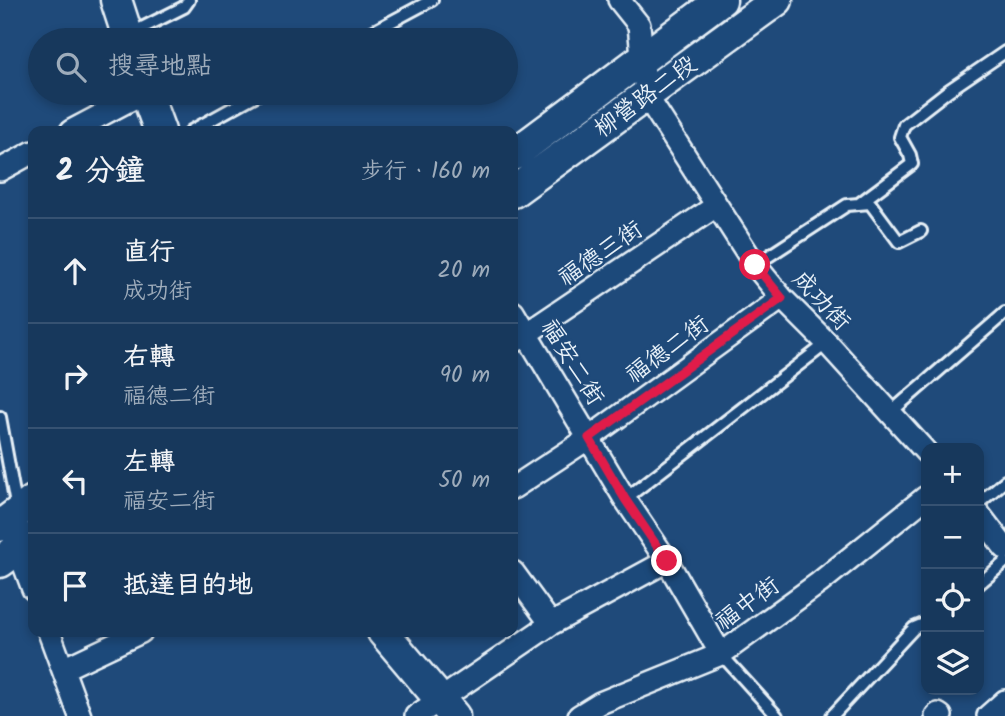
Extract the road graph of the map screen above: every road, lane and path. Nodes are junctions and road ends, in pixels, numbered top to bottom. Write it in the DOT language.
graph roads {
  1 [pos="116,0"];
  2 [pos="189,0"];
  3 [pos="432,0"];
  4 [pos="619,0"];
  5 [pos="721,0"];
  6 [pos="777,0"];
  7 [pos="126,28"];
  8 [pos="147,28"];
  9 [pos="380,28"];
  10 [pos="1005,52"];
  11 [pos="643,60"];
  12 [pos="646,95"];
  13 [pos="121,105"];
  14 [pos="149,105"];
  15 [pos="238,105"];
  16 [pos="81,126"];
  17 [pos="158,126"];
  18 [pos="200,126"];
  19 [pos="518,151"];
  20 [pos="28,155"];
  21 [pos="0,170"];
  22 [pos="518,188"];
  23 [pos="860,203"];
  24 [pos="716,206"];
  25 [pos="921,231"];
  26 [pos="755,265"];
  27 [pos="782,298"];
  28 [pos="1005,313"];
  29 [pos="519,339"];
  30 [pos="827,343"];
  31 [pos="890,412"];
  32 [pos="0,417"];
  33 [pos="589,438"];
  34 [pos="921,446"];
  35 [pos="1005,481"];
  36 [pos="518,485"];
  37 [pos="625,499"];
  38 [pos="984,499"];
  39 [pos="921,502"];
  40 [pos="17,513"];
  41 [pos="984,521"];
  42 [pos="1005,548"];
  43 [pos="17,550"];
  44 [pos="667,561"];
  45 [pos="1005,562"];
  46 [pos="28,577"];
  47 [pos="518,579"];
  48 [pos="984,580"];
  49 [pos="551,624"];
  50 [pos="921,625"];
  51 [pos="52,637"];
  52 [pos="130,637"];
  53 [pos="386,637"];
  54 [pos="721,654"];
  55 [pos="63,669"];
  56 [pos="1005,701"];
  57 [pos="437,711"];
  58 [pos="79,716"];
  59 [pos="579,716"];
  60 [pos="777,716"];
  61 [pos="832,716"];
  62 [pos="988,716"];
  1 -- 7 [label="street"];
  2 -- 8 [label="lane"];
  3 -- 9 [label="lane"];
  4 -- 11 [label="street, 成功街"];
  5 -- 11 [label="street, 柳營路二段"];
  6 -- 12 [label="street, 柳營路二段"];
  10 -- 23 [label="lane"];
  11 -- 12 [label="street, 成功街"];
  11 -- 19 [label="street, 柳營路二段"];
  12 -- 22 [label="street, 柳營路二段"];
  12 -- 24 [label="street, 成功街"];
  13 -- 16 [label="street"];
  14 -- 17 [label="street"];
  15 -- 18 [label="lane"];
  20 -- 21 [label="street"];
  23 -- 25 [label="lane"];
  23 -- 26 [label="lane"];
  24 -- 26 [label="street, 成功街"];
  24 -- 29 [label="street, 福德三街"];
  26 -- 27 [label="street, 成功街"];
  27 -- 30 [label="street, 成功街"];
  27 -- 33 [label="street, 福德二街"];
  28 -- 31 [label="lane"];
  29 -- 33 [label="street, 福安二街"];
  30 -- 31 [label="street, 成功街"];
  30 -- 37 [label="lane"];
  31 -- 34 [label="street, 成功街"];
  32 -- 40 [label="lane"];
  33 -- 36 [label="street, 福德二街"];
  33 -- 37 [label="street, 福安二街"];
  35 -- 38 [label="lane"];
  37 -- 44 [label="street, 福安二街"];
  39 -- 54 [label="street, 福中街"];
  40 -- 43 [label="street"];
  41 -- 42 [label="street"];
  43 -- 46 [label="street"];
  44 -- 49 [label="street"];
  44 -- 54 [label="street, 福安二街"];
  45 -- 48 [label="lane"];
  47 -- 49 [label="street"];
  49 -- 57 [label="street"];
  50 -- 61 [label="lane"];
  51 -- 55 [label="street"];
  52 -- 55 [label="street"];
  53 -- 57 [label="street"];
  54 -- 59 [label="street, 福中街"];
  54 -- 60 [label="lane"];
  55 -- 58 [label="street"];
  56 -- 62 [label="street"];
}
